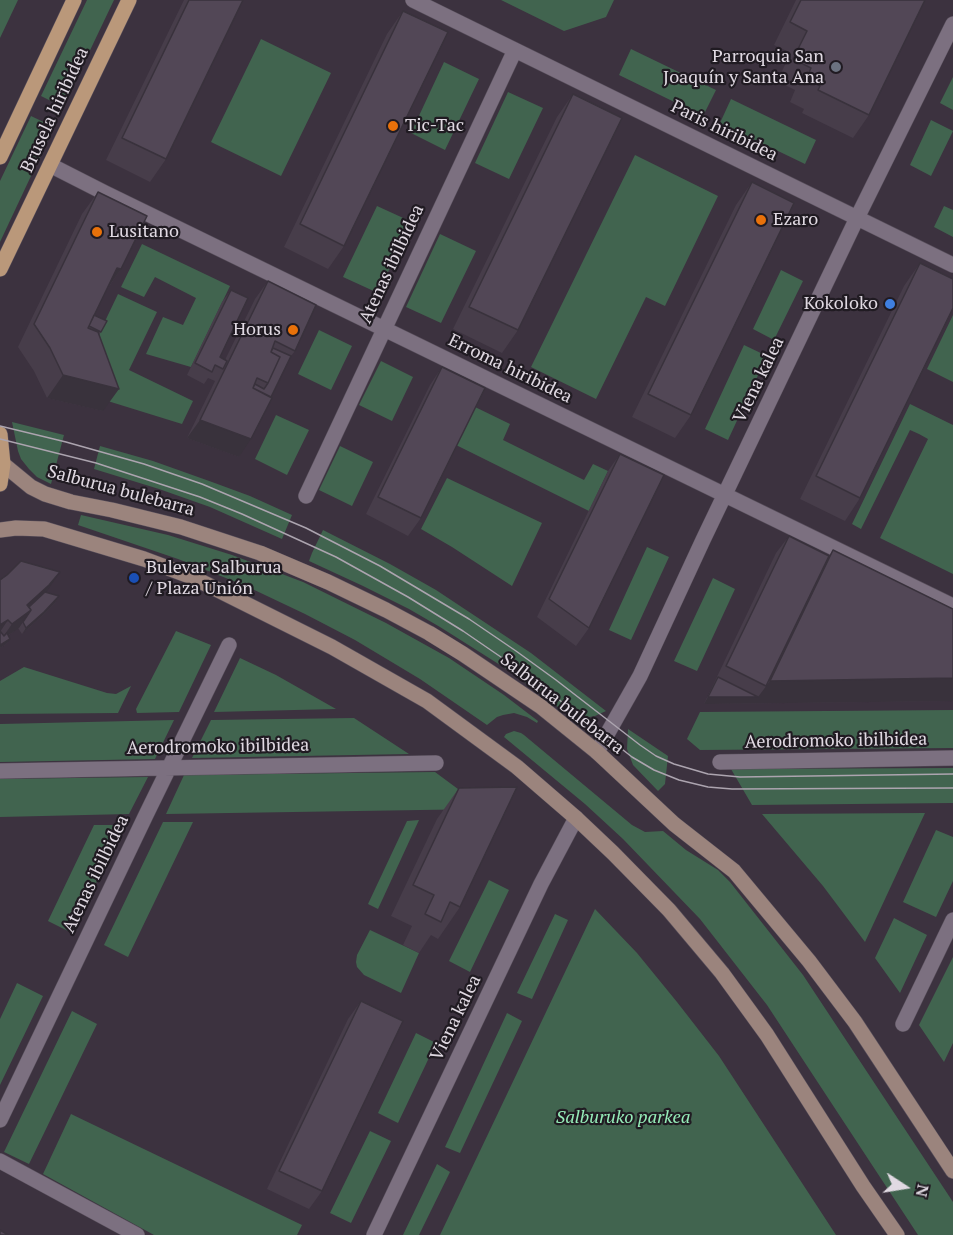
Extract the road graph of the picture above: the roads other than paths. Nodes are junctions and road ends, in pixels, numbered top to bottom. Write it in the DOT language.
graph roads {
  1 [pos="74,0"];
  2 [pos="129,0"];
  3 [pos="412,0"];
  4 [pos="953,24"];
  5 [pos="515,50"];
  6 [pos="2,149"];
  7 [pos="51,165"];
  8 [pos="857,219"];
  9 [pos="953,265"];
  10 [pos="0,269"];
  11 [pos="384,329"];
  12 [pos="0,434"];
  13 [pos="3,464"];
  14 [pos="0,484"];
  15 [pos="726,495"];
  16 [pos="306,496"];
  17 [pos="0,530"];
  18 [pos="953,606"];
  19 [pos="229,645"];
  20 [pos="597,752"];
  21 [pos="953,758"];
  22 [pos="720,762"];
  23 [pos="436,763"];
  24 [pos="169,767"];
  25 [pos="0,771"];
  26 [pos="576,818"];
  27 [pos="951,929"];
  28 [pos="903,1024"];
  29 [pos="0,1120"];
  30 [pos="0,1161"];
  31 [pos="953,1171"];
  32 [pos="137,1235"];
  33 [pos="374,1235"];
  34 [pos="897,1235"];
  1 -- 6 [label="main road, Brusela hiribidea"];
  2 -- 7 [label="main road, Brusela hiribidea"];
  3 -- 5 [label="street, Paris hiribidea"];
  4 -- 8 [label="street, Viena kalea"];
  5 -- 8 [label="street, Paris hiribidea"];
  5 -- 11 [label="street, Atenas ibilbidea"];
  7 -- 10 [label="main road, Brusela hiribidea"];
  7 -- 11 [label="street, Erroma hiribidea"];
  8 -- 9 [label="street, Paris hiribidea"];
  8 -- 15 [label="street, Viena kalea"];
  11 -- 15 [label="street, Erroma hiribidea"];
  11 -- 16 [label="street, Atenas ibilbidea"];
  12 -- 13 [label="main road"];
  13 -- 14 [label="main road"];
  13 -- 20 [label="main road, Salburua bulebarra"];
  15 -- 18 [label="street, Erroma hiribidea"];
  15 -- 20 [label="street, Viena kalea"];
  17 -- 26 [label="main road"];
  19 -- 24 [label="street, Atenas ibilbidea"];
  20 -- 31 [label="main road, Salburua bulebarra"];
  21 -- 22 [label="street, Aerodromoko ibilbidea"];
  23 -- 24 [label="street, Aerodromoko ibilbidea"];
  24 -- 25 [label="street, Aerodromoko ibilbidea"];
  24 -- 29 [label="street, Atenas ibilbidea"];
  26 -- 33 [label="street, Viena kalea"];
  26 -- 34 [label="main road"];
  27 -- 28 [label="street"];
  30 -- 32 [label="street"];
}
